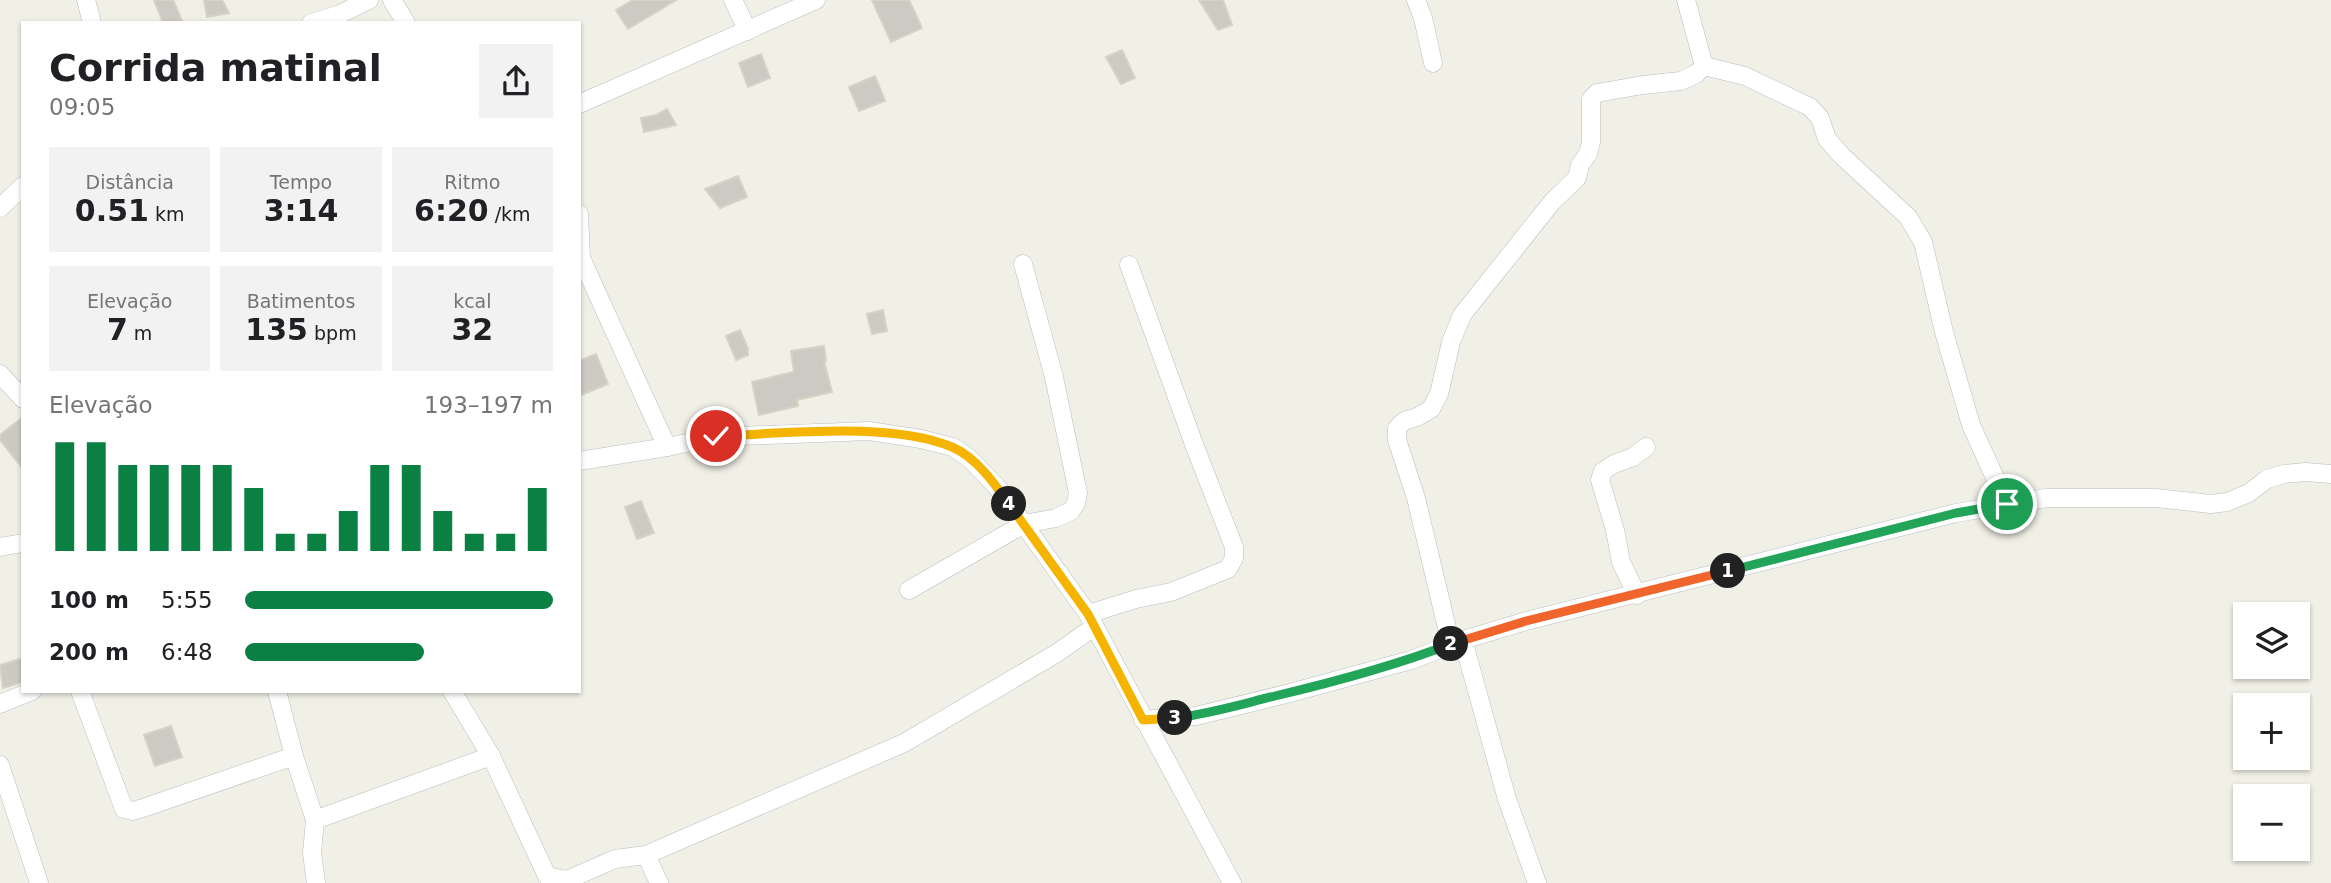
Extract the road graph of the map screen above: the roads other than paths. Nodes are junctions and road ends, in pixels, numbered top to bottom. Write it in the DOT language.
graph roads {
  1 [pos="86,0"];
  2 [pos="369,0"];
  3 [pos="392,0"];
  4 [pos="733,0"];
  5 [pos="816,0"];
  6 [pos="1416,0"];
  7 [pos="1686,0"];
  8 [pos="91,21"];
  9 [pos="318,21"];
  10 [pos="405,21"];
  11 [pos="748,31"];
  12 [pos="1433,63"];
  13 [pos="1704,66"];
  14 [pos="581,103"];
  15 [pos="21,188"];
  16 [pos="0,208"];
  17 [pos="581,258"];
  18 [pos="1023,264"];
  19 [pos="1129,265"];
  20 [pos="0,374"];
  21 [pos="21,397"];
  22 [pos="667,447"];
  23 [pos="1646,447"];
  24 [pos="581,461"];
  25 [pos="2331,474"];
  26 [pos="2007,504"];
  27 [pos="1024,524"];
  28 [pos="21,543"];
  29 [pos="0,547"];
  30 [pos="909,590"];
  31 [pos="1637,595"];
  32 [pos="1091,621"];
  33 [pos="1457,642"];
  34 [pos="27,693"];
  35 [pos="80,693"];
  36 [pos="277,693"];
  37 [pos="453,693"];
  38 [pos="0,704"];
  39 [pos="1143,720"];
  40 [pos="294,756"];
  41 [pos="491,756"];
  42 [pos="0,765"];
  43 [pos="315,820"];
  44 [pos="646,855"];
  45 [pos="39,883"];
  46 [pos="316,883"];
  47 [pos="659,883"];
  48 [pos="1232,883"];
  49 [pos="1537,883"];
  1 -- 8 [label="street"];
  2 -- 9 [label="street"];
  3 -- 10 [label="street"];
  4 -- 11 [label="street"];
  5 -- 11 [label="street"];
  6 -- 12 [label="street"];
  7 -- 13 [label="street"];
  11 -- 14 [label="street"];
  13 -- 26 [label="street"];
  13 -- 33 [label="street"];
  15 -- 16 [label="street"];
  17 -- 22 [label="street"];
  18 -- 27 [label="street"];
  19 -- 32 [label="street"];
  20 -- 21 [label="street"];
  22 -- 24 [label="street"];
  22 -- 27 [label="street"];
  23 -- 31 [label="street"];
  25 -- 26 [label="street"];
  26 -- 31 [label="street"];
  27 -- 30 [label="street"];
  27 -- 32 [label="street"];
  28 -- 29 [label="street"];
  31 -- 33 [label="street"];
  32 -- 39 [label="street"];
  32 -- 44 [label="street"];
  33 -- 39 [label="street"];
  33 -- 49 [label="street"];
  34 -- 38 [label="street"];
  35 -- 40 [label="street"];
  36 -- 40 [label="street"];
  37 -- 41 [label="street"];
  39 -- 48 [label="street"];
  40 -- 43 [label="street"];
  41 -- 43 [label="street"];
  41 -- 44 [label="street"];
  42 -- 45 [label="street"];
  43 -- 46 [label="street"];
  44 -- 47 [label="street"];
}
